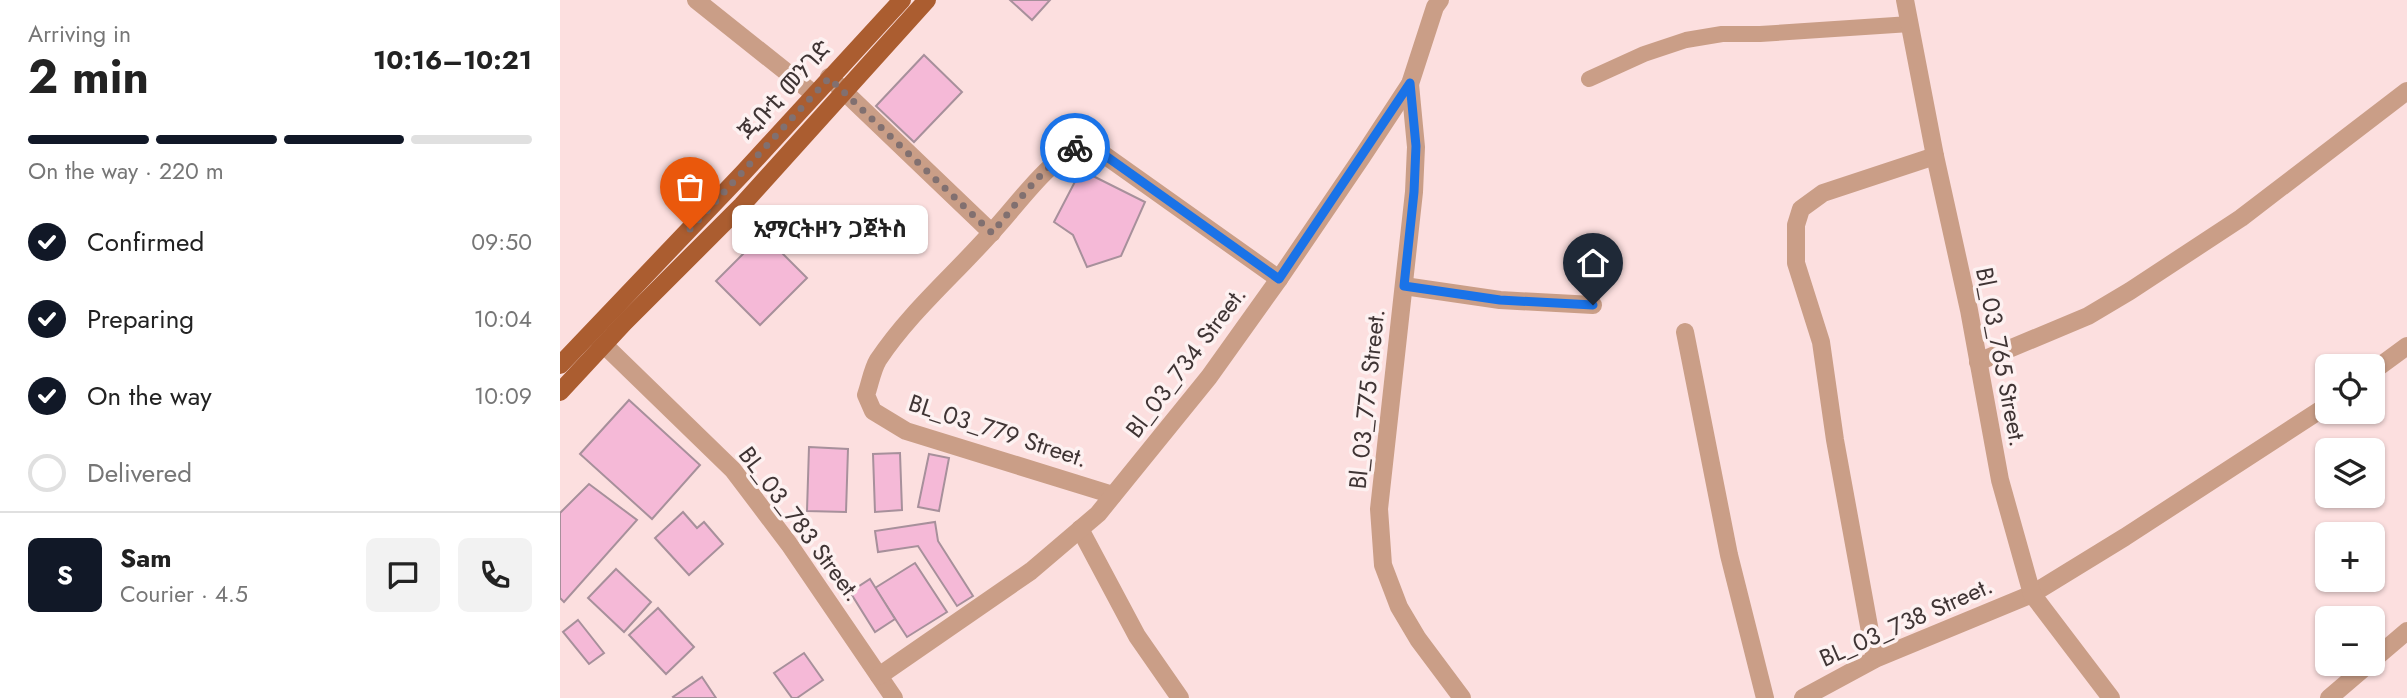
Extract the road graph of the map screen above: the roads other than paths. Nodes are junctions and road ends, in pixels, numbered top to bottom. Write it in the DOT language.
graph roads {
  1 [pos="696,0"];
  2 [pos="902,0"];
  3 [pos="926,0"];
  4 [pos="1905,0"];
  5 [pos="1434,2"];
  6 [pos="1910,24"];
  7 [pos="829,78"];
  8 [pos="1589,79"];
  9 [pos="1410,83"];
  10 [pos="2407,91"];
  11 [pos="845,92"];
  12 [pos="814,94"];
  13 [pos="1934,156"];
  14 [pos="992,233"];
  15 [pos="1279,279"];
  16 [pos="1404,286"];
  17 [pos="1593,305"];
  18 [pos="1685,332"];
  19 [pos="598,339"];
  20 [pos="2407,346"];
  21 [pos="1978,362"];
  22 [pos="2385,363"];
  23 [pos="560,365"];
  24 [pos="560,392"];
  25 [pos="2315,413"];
  26 [pos="1114,495"];
  27 [pos="1080,529"];
  28 [pos="2032,594"];
  29 [pos="2407,631"];
  30 [pos="2385,650"];
  31 [pos="1875,659"];
  32 [pos="879,676"];
  33 [pos="2355,676"];
  34 [pos="894,698"];
  35 [pos="1180,698"];
  36 [pos="1462,698"];
  37 [pos="1765,698"];
  38 [pos="1802,698"];
  39 [pos="2111,698"];
  40 [pos="2329,698"];
  1 -- 12 [label="street"];
  2 -- 7 [label="main road, ጂቡቲ መንገድ"];
  3 -- 11 [label="main road"];
  4 -- 6 [label="street, Bl_03_765 Street."];
  5 -- 9 [label="street, Bl_03_734 Street."];
  6 -- 8 [label="lane"];
  6 -- 13 [label="street, Bl_03_765 Street."];
  7 -- 11 [label="street"];
  7 -- 12 [label="main road, ጂቡቲ መንገድ"];
  9 -- 15 [label="street, Bl_03_734 Street."];
  9 -- 16 [label="street, Bl_03_775 Street."];
  10 -- 21 [label="street"];
  11 -- 14 [label="street"];
  11 -- 19 [label="main road"];
  12 -- 19 [label="main road, ጂቡቲ መንገድ"];
  13 -- 21 [label="street, Bl_03_765 Street."];
  13 -- 31 [label="street"];
  14 -- 15 [label="street, BL_03_779 Street."];
  14 -- 26 [label="street, BL_03_779 Street."];
  15 -- 26 [label="street, Bl_03_734 Street."];
  16 -- 17 [label="street"];
  16 -- 36 [label="street, Bl_03_775 Street."];
  18 -- 37 [label="street"];
  19 -- 23 [label="main road, ጂቡቲ መንገድ"];
  19 -- 24 [label="main road"];
  19 -- 32 [label="street, BL_03_783 Street."];
  20 -- 22 [label="street"];
  21 -- 28 [label="street, Bl_03_765 Street."];
  25 -- 28 [label="street, BL_03_738 Street."];
  26 -- 27 [label="street, Bl_03_734 Street."];
  27 -- 32 [label="street, Bl_03_734 Street."];
  27 -- 35 [label="street"];
  28 -- 31 [label="street, BL_03_738 Street."];
  28 -- 39 [label="street, Bl_03_765 Street."];
  29 -- 30 [label="street"];
  31 -- 38 [label="street, BL_03_738 Street."];
  32 -- 34 [label="street, BL_03_783 Street."];
  33 -- 40 [label="street"];
}
